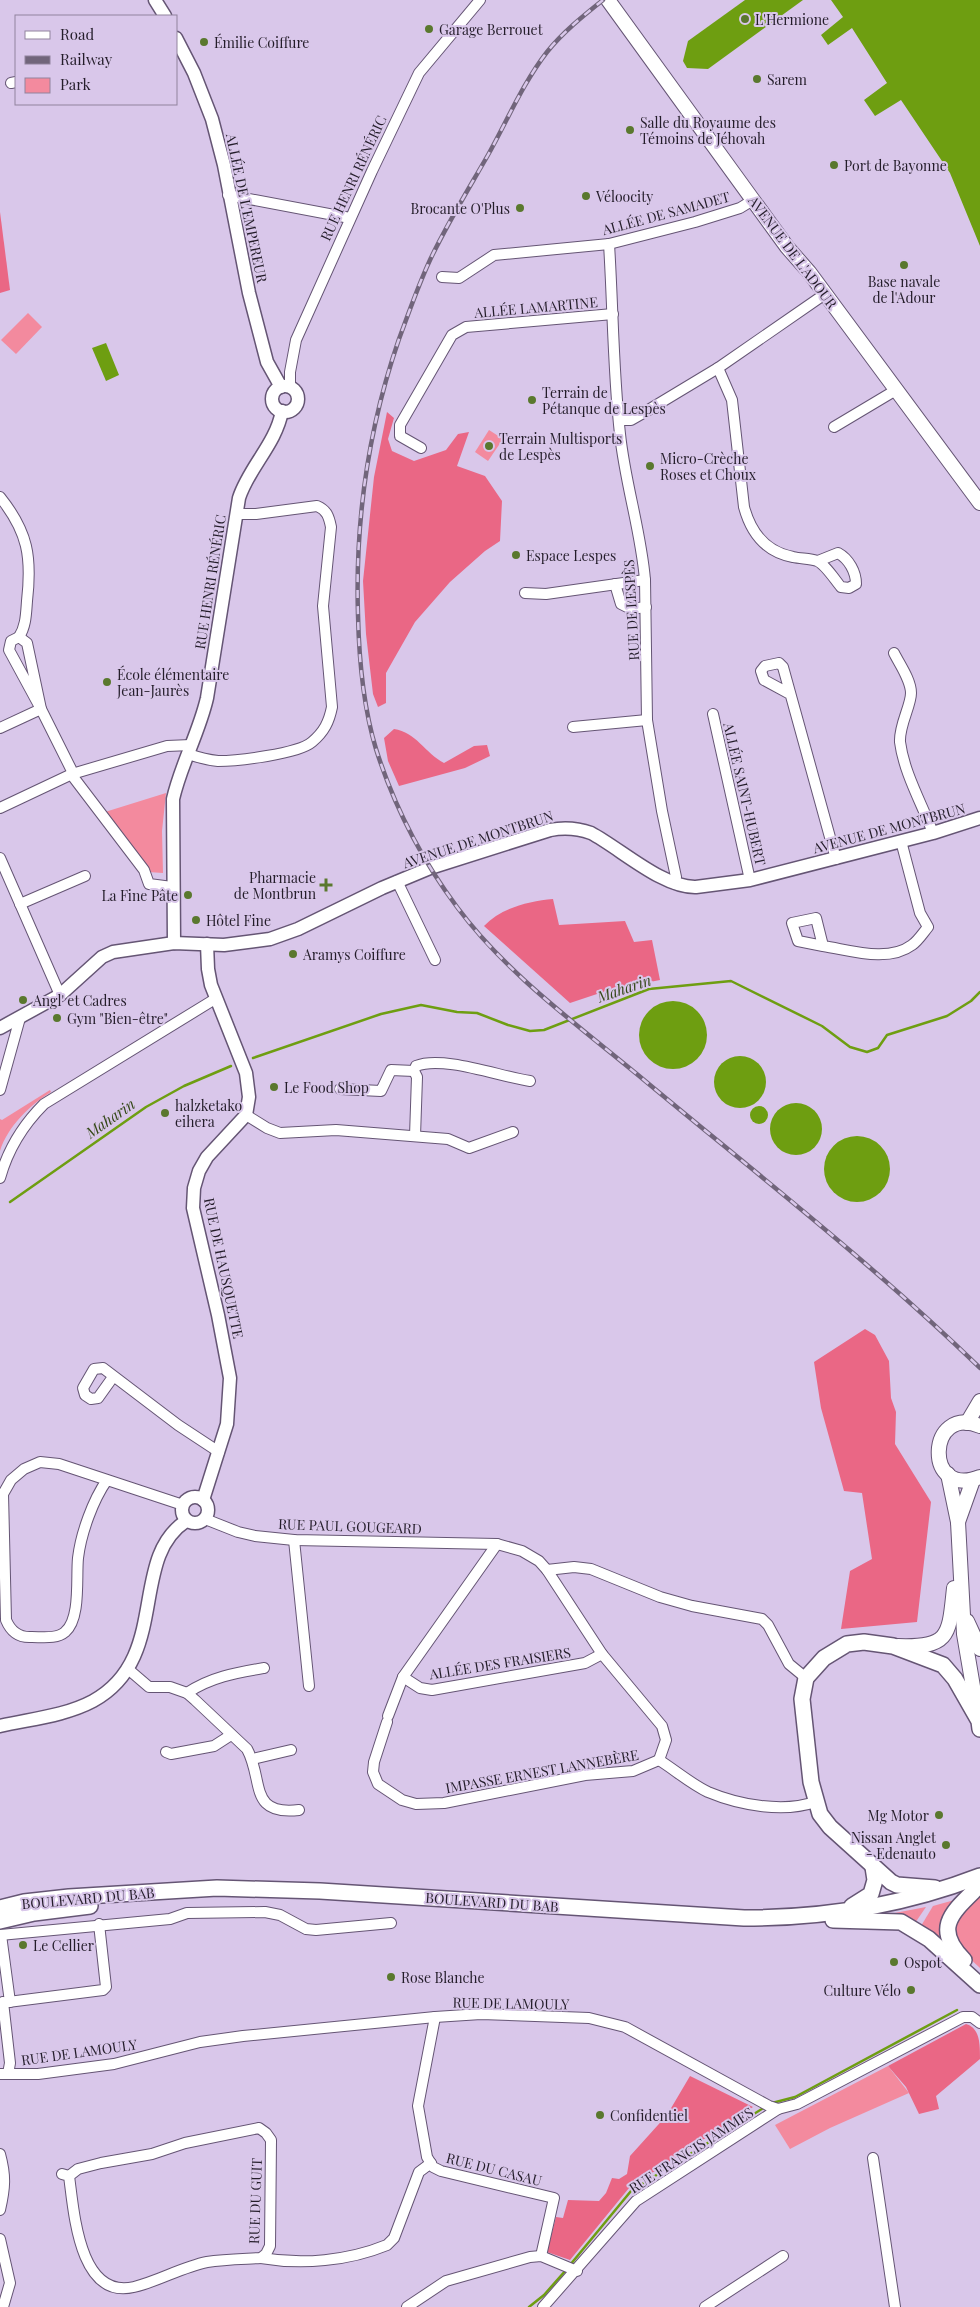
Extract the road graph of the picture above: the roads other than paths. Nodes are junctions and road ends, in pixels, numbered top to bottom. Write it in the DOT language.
graph roads {
  1 [pos="155,0"];
  2 [pos="480,0"];
  3 [pos="608,0"];
  4 [pos="164,15"];
  5 [pos="180,51"];
  6 [pos="228,195"];
  7 [pos="753,200"];
  8 [pos="350,218"];
  9 [pos="609,244"];
  10 [pos="442,277"];
  11 [pos="825,294"];
  12 [pos="613,314"];
  13 [pos="718,368"];
  14 [pos="285,387"];
  15 [pos="896,390"];
  16 [pos="282,411"];
  17 [pos="619,420"];
  18 [pos="834,427"];
  19 [pos="421,448"];
  20 [pos="0,497"];
  21 [pos="980,503"];
  22 [pos="236,514"];
  23 [pos="818,561"];
  24 [pos="645,580"];
  25 [pos="615,584"];
  26 [pos="525,593"];
  27 [pos="646,607"];
  28 [pos="19,637"];
  29 [pos="894,654"];
  30 [pos="790,694"];
  31 [pos="41,710"];
  32 [pos="713,714"];
  33 [pos="646,720"];
  34 [pos="573,727"];
  35 [pos="0,728"];
  36 [pos="190,749"];
  37 [pos="72,774"];
  38 [pos="0,808"];
  39 [pos="980,818"];
  40 [pos="933,833"];
  41 [pos="901,841"];
  42 [pos="0,858"];
  43 [pos="836,859"];
  44 [pos="85,876"];
  45 [pos="750,880"];
  46 [pos="397,881"];
  47 [pos="675,884"];
  48 [pos="172,887"];
  49 [pos="20,904"];
  50 [pos="174,943"];
  51 [pos="207,944"];
  52 [pos="823,946"];
  53 [pos="435,960"];
  54 [pos="60,995"];
  55 [pos="215,999"];
  56 [pos="20,1018"];
  57 [pos="0,1028"];
  58 [pos="414,1071"];
  59 [pos="530,1081"];
  60 [pos="340,1089"];
  61 [pos="0,1090"];
  62 [pos="246,1114"];
  63 [pos="513,1132"];
  64 [pos="415,1136"];
  65 [pos="0,1178"];
  66 [pos="113,1377"];
  67 [pos="980,1401"];
  68 [pos="974,1425"];
  69 [pos="219,1452"];
  70 [pos="948,1474"];
  71 [pos="977,1479"];
  72 [pos="107,1480"];
  73 [pos="204,1500"];
  74 [pos="183,1505"];
  75 [pos="205,1519"];
  76 [pos="186,1521"];
  77 [pos="958,1522"];
  78 [pos="294,1540"];
  79 [pos="497,1544"];
  80 [pos="958,1552"];
  81 [pos="547,1570"];
  82 [pos="962,1606"];
  83 [pos="893,1646"];
  84 [pos="980,1649"];
  85 [pos="602,1654"];
  86 [pos="264,1668"];
  87 [pos="128,1669"];
  88 [pos="403,1677"];
  89 [pos="806,1678"];
  90 [pos="309,1686"];
  91 [pos="187,1694"];
  92 [pos="979,1725"];
  93 [pos="0,1726"];
  94 [pos="231,1735"];
  95 [pos="291,1750"];
  96 [pos="166,1752"];
  97 [pos="252,1759"];
  98 [pos="659,1760"];
  99 [pos="815,1802"];
  100 [pos="299,1810"];
  101 [pos="873,1867"];
  102 [pos="980,1876"];
  103 [pos="980,1885"];
  104 [pos="217,1888"];
  105 [pos="947,1889"];
  106 [pos="0,1908"];
  107 [pos="843,1912"];
  108 [pos="786,1918"];
  109 [pos="391,1923"];
  110 [pos="99,1924"];
  111 [pos="0,1930"];
  112 [pos="980,1974"];
  113 [pos="980,1985"];
  114 [pos="4,2002"];
  115 [pos="435,2017"];
  116 [pos="980,2024"];
  117 [pos="4,2074"];
  118 [pos="778,2109"];
  119 [pos="0,2154"];
  120 [pos="873,2158"];
  121 [pos="431,2163"];
  122 [pos="0,2210"];
  123 [pos="0,2239"];
  124 [pos="541,2256"];
  125 [pos="783,2256"];
  126 [pos="261,2258"];
  127 [pos="577,2271"];
  128 [pos="2,2307"];
  129 [pos="407,2307"];
  130 [pos="543,2307"];
  131 [pos="705,2307"];
  132 [pos="895,2307"];
  1 -- 4 [label="street"];
  2 -- 8 [label="street, RUE HENRI RÉNÉRIC"];
  3 -- 7 [label="main road, AVENUE DE L'ADOUR"];
  5 -- 6 [label="street, ALLÉE DE L'EMPEREUR"];
  6 -- 8 [label="street"];
  6 -- 14 [label="street, ALLÉE DE L'EMPEREUR"];
  7 -- 9 [label="street, ALLÉE DE SAMADET"];
  7 -- 11 [label="main road, AVENUE DE L'ADOUR"];
  8 -- 14 [label="street, RUE HENRI RÉNÉRIC"];
  9 -- 10 [label="street, ALLÉE DE SAMADET"];
  9 -- 12 [label="street, RUE DE LESPÈS"];
  11 -- 13 [label="street"];
  11 -- 15 [label="main road, AVENUE DE L'ADOUR"];
  12 -- 17 [label="street, RUE DE LESPÈS"];
  12 -- 19 [label="street, ALLÉE LAMARTINE"];
  13 -- 17 [label="street"];
  13 -- 23 [label="street"];
  14 -- 16 [label="street"];
  14 -- 16 [label="street"];
  15 -- 18 [label="street"];
  15 -- 21 [label="main road, AVENUE DE L'ADOUR"];
  16 -- 22 [label="street, RUE HENRI RÉNÉRIC"];
  17 -- 24 [label="street, RUE DE LESPÈS"];
  20 -- 28 [label="street"];
  22 -- 36 [label="street, RUE HENRI RÉNÉRIC"];
  22 -- 36 [label="street"];
  24 -- 25 [label="street"];
  24 -- 27 [label="street, RUE DE LESPÈS"];
  25 -- 26 [label="street"];
  25 -- 27 [label="street"];
  27 -- 33 [label="street, RUE DE LESPÈS"];
  28 -- 31 [label="street"];
  28 -- 31 [label="street"];
  29 -- 40 [label="street"];
  30 -- 43 [label="street"];
  31 -- 35 [label="street"];
  31 -- 37 [label="street"];
  32 -- 45 [label="street, ALLÉE SAINT-HUBERT"];
  33 -- 34 [label="street"];
  33 -- 47 [label="street, RUE DE LESPÈS"];
  36 -- 37 [label="street"];
  36 -- 48 [label="street, RUE HENRI RÉNÉRIC"];
  37 -- 38 [label="street"];
  37 -- 48 [label="street"];
  39 -- 40 [label="street, AVENUE DE MONTBRUN"];
  40 -- 41 [label="street, AVENUE DE MONTBRUN"];
  41 -- 43 [label="street, AVENUE DE MONTBRUN"];
  41 -- 52 [label="street"];
  42 -- 49 [label="street"];
  43 -- 45 [label="street, AVENUE DE MONTBRUN"];
  44 -- 49 [label="street"];
  45 -- 47 [label="street, AVENUE DE MONTBRUN"];
  46 -- 47 [label="street, AVENUE DE MONTBRUN"];
  46 -- 51 [label="street, AVENUE DE MONTBRUN"];
  46 -- 53 [label="street"];
  48 -- 50 [label="street, RUE HENRI RÉNÉRIC"];
  49 -- 54 [label="street"];
  50 -- 51 [label="street, AVENUE DE MONTBRUN"];
  50 -- 54 [label="street, AVENUE DE MONTBRUN"];
  51 -- 55 [label="street"];
  54 -- 56 [label="street, AVENUE DE MONTBRUN"];
  55 -- 62 [label="street"];
  55 -- 65 [label="street"];
  56 -- 57 [label="street, AVENUE DE MONTBRUN"];
  56 -- 61 [label="street"];
  58 -- 59 [label="street"];
  58 -- 60 [label="street"];
  58 -- 64 [label="street"];
  62 -- 64 [label="street"];
  62 -- 69 [label="street, RUE DE HAUSQUETTE"];
  63 -- 64 [label="street"];
  66 -- 69 [label="street"];
  67 -- 68 [label="main road"];
  68 -- 70 [label="main road"];
  69 -- 73 [label="street, RUE DE HAUSQUETTE"];
  70 -- 71 [label="main road"];
  70 -- 77 [label="main road"];
  71 -- 77 [label="main road"];
  72 -- 72 [label="street"];
  72 -- 74 [label="street"];
  73 -- 74 [label="street"];
  73 -- 75 [label="street"];
  74 -- 76 [label="street"];
  75 -- 76 [label="street"];
  75 -- 78 [label="street, RUE PAUL GOUGEARD"];
  76 -- 87 [label="street"];
  77 -- 80 [label="main road"];
  78 -- 79 [label="street, RUE PAUL GOUGEARD"];
  78 -- 90 [label="street"];
  79 -- 81 [label="street, RUE PAUL GOUGEARD"];
  79 -- 88 [label="street, IMPASSE ERNEST LANNEBÈRE"];
  80 -- 82 [label="main road"];
  80 -- 83 [label="main road"];
  81 -- 85 [label="street, RUE PAUL GOUGEARD"];
  81 -- 89 [label="street"];
  82 -- 84 [label="main road"];
  82 -- 92 [label="main road"];
  83 -- 89 [label="main road"];
  83 -- 92 [label="main road"];
  85 -- 88 [label="street, ALLÉE DES FRAISIERS"];
  85 -- 98 [label="street, RUE PAUL GOUGEARD"];
  86 -- 91 [label="street"];
  87 -- 91 [label="street"];
  87 -- 93 [label="street"];
  88 -- 98 [label="street, IMPASSE ERNEST LANNEBÈRE"];
  89 -- 99 [label="main road"];
  91 -- 94 [label="street"];
  94 -- 96 [label="street"];
  94 -- 97 [label="street"];
  95 -- 97 [label="street"];
  97 -- 100 [label="street"];
  98 -- 99 [label="street"];
  99 -- 101 [label="main road"];
  101 -- 105 [label="main road"];
  101 -- 107 [label="main road"];
  102 -- 105 [label="main road, BOULEVARD DU BAB"];
  103 -- 112 [label="main road"];
  104 -- 106 [label="main road, BOULEVARD DU BAB"];
  104 -- 108 [label="main road, BOULEVARD DU BAB"];
  104 -- 111 [label="main road"];
  105 -- 107 [label="main road, BOULEVARD DU BAB"];
  107 -- 108 [label="main road, BOULEVARD DU BAB"];
  108 -- 113 [label="main road"];
  109 -- 110 [label="street"];
  110 -- 111 [label="street"];
  110 -- 114 [label="street"];
  111 -- 114 [label="street"];
  114 -- 117 [label="street"];
  115 -- 117 [label="street, RUE DE LAMOULY"];
  115 -- 118 [label="street, RUE DE LAMOULY"];
  115 -- 121 [label="street, RUE DU CASAU"];
  116 -- 118 [label="street"];
  118 -- 127 [label="street, RUE FRANCIS JAMMES"];
  119 -- 122 [label="street"];
  120 -- 132 [label="street"];
  121 -- 124 [label="street, RUE DU CASAU"];
  121 -- 126 [label="street"];
  123 -- 128 [label="street"];
  124 -- 127 [label="street"];
  124 -- 129 [label="street"];
  125 -- 131 [label="street"];
  126 -- 126 [label="street, RUE DU GUIT"];
  127 -- 130 [label="street, RUE FRANCIS JAMMES"];
}
